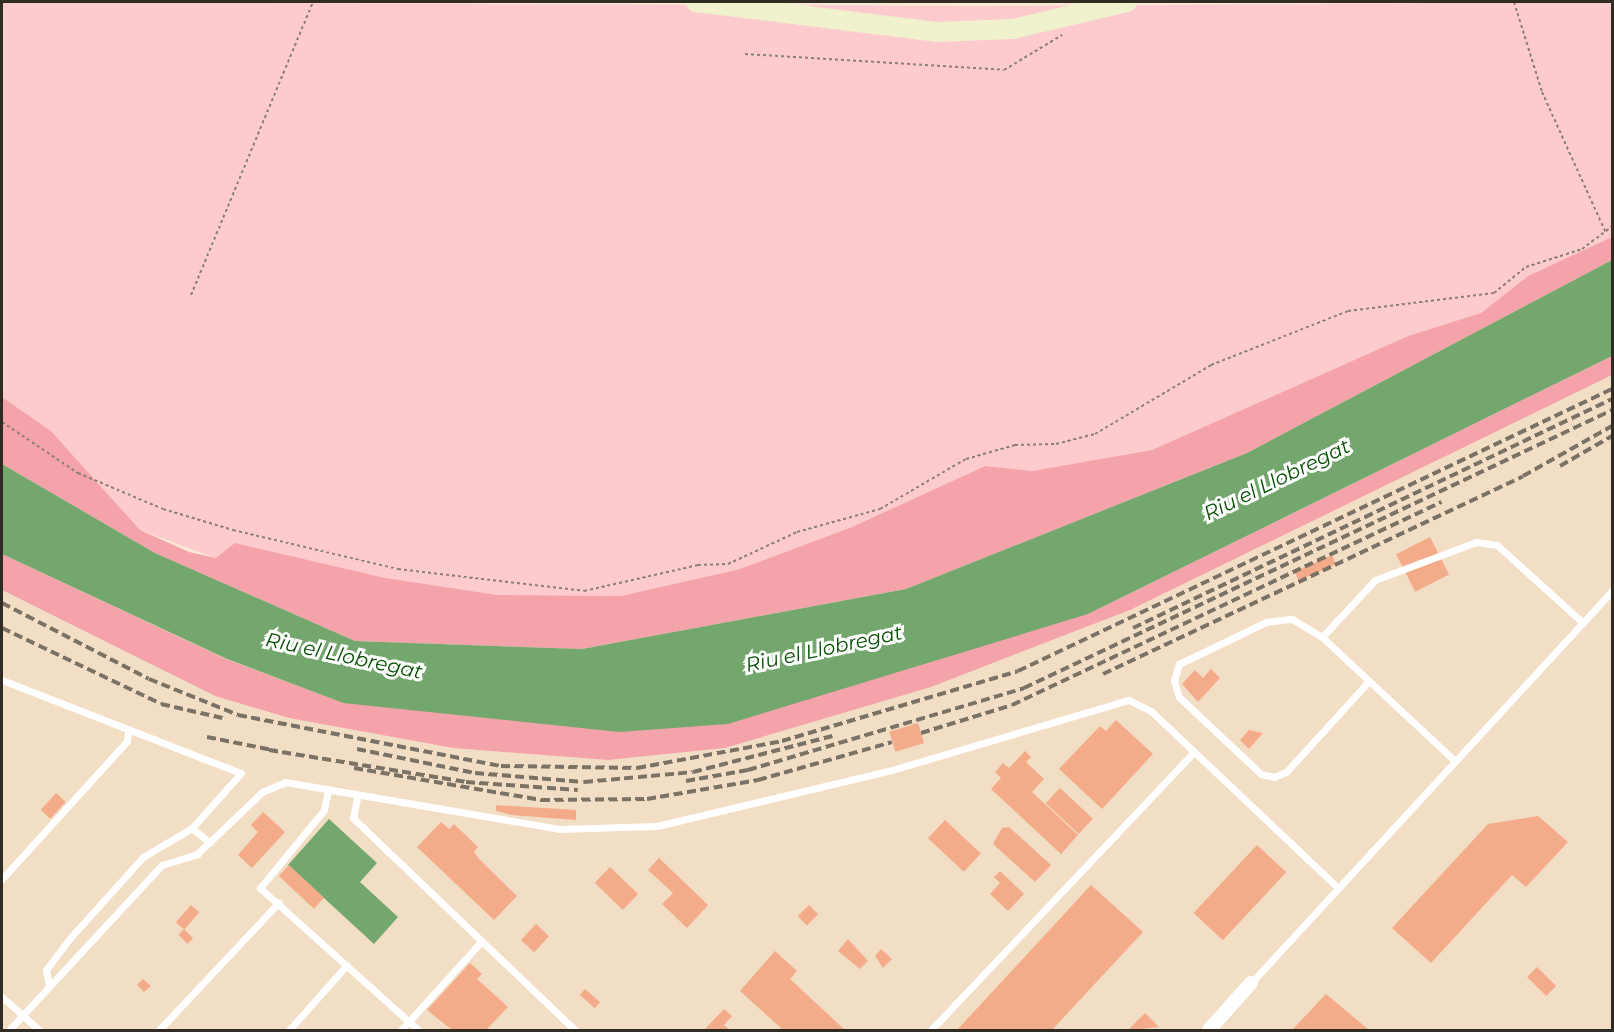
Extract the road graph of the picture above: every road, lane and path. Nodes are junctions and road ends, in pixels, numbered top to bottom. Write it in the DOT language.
graph roads {
  1 [pos="313,2"];
  2 [pos="696,2"];
  3 [pos="1127,2"];
  4 [pos="1514,2"];
  5 [pos="1069,19"];
  6 [pos="745,54"];
  7 [pos="1612,226"];
  8 [pos="1605,231"];
  9 [pos="191,295"];
  10 [pos="2,422"];
  11 [pos="1612,591"];
  12 [pos="1583,623"];
  13 [pos="1322,637"];
  14 [pos="2,680"];
  15 [pos="1368,682"];
  16 [pos="128,731"];
  17 [pos="1194,752"];
  18 [pos="1454,760"];
  19 [pos="328,791"];
  20 [pos="357,798"];
  21 [pos="192,828"];
  22 [pos="210,843"];
  23 [pos="2,879"];
  24 [pos="1338,888"];
  25 [pos="279,902"];
  26 [pos="480,944"];
  27 [pos="347,965"];
  28 [pos="1251,983"];
  29 [pos="49,985"];
  30 [pos="2,997"];
  31 [pos="19,1013"];
  32 [pos="409,1022"];
  33 [pos="9,1030"];
  34 [pos="39,1030"];
  35 [pos="159,1030"];
  36 [pos="289,1030"];
  37 [pos="401,1030"];
  38 [pos="418,1030"];
  39 [pos="575,1030"];
  40 [pos="931,1030"];
  41 [pos="1209,1030"];
  1 -- 9 [label="path"];
  2 -- 5 [label="main road"];
  3 -- 5 [label="main road"];
  4 -- 8 [label="path"];
  5 -- 6 [label="path"];
  7 -- 8 [label="path"];
  8 -- 10 [label="path"];
  11 -- 12 [label="lane"];
  12 -- 13 [label="lane"];
  12 -- 18 [label="lane"];
  13 -- 15 [label="lane"];
  13 -- 15 [label="lane"];
  14 -- 16 [label="lane"];
  15 -- 18 [label="lane"];
  16 -- 21 [label="lane"];
  16 -- 23 [label="lane"];
  17 -- 20 [label="lane"];
  17 -- 24 [label="lane"];
  17 -- 40 [label="lane"];
  18 -- 24 [label="lane"];
  19 -- 20 [label="lane"];
  19 -- 22 [label="lane"];
  19 -- 25 [label="lane"];
  20 -- 26 [label="lane"];
  21 -- 22 [label="lane"];
  21 -- 29 [label="lane"];
  22 -- 29 [label="lane"];
  24 -- 28 [label="lane"];
  25 -- 27 [label="lane"];
  25 -- 35 [label="lane"];
  26 -- 32 [label="lane"];
  26 -- 39 [label="lane"];
  27 -- 32 [label="lane"];
  27 -- 36 [label="lane"];
  28 -- 41 [label="street"];
  29 -- 31 [label="lane"];
  30 -- 31 [label="lane"];
  31 -- 33 [label="lane"];
  31 -- 34 [label="lane"];
  32 -- 37 [label="lane"];
  32 -- 38 [label="lane"];
}
